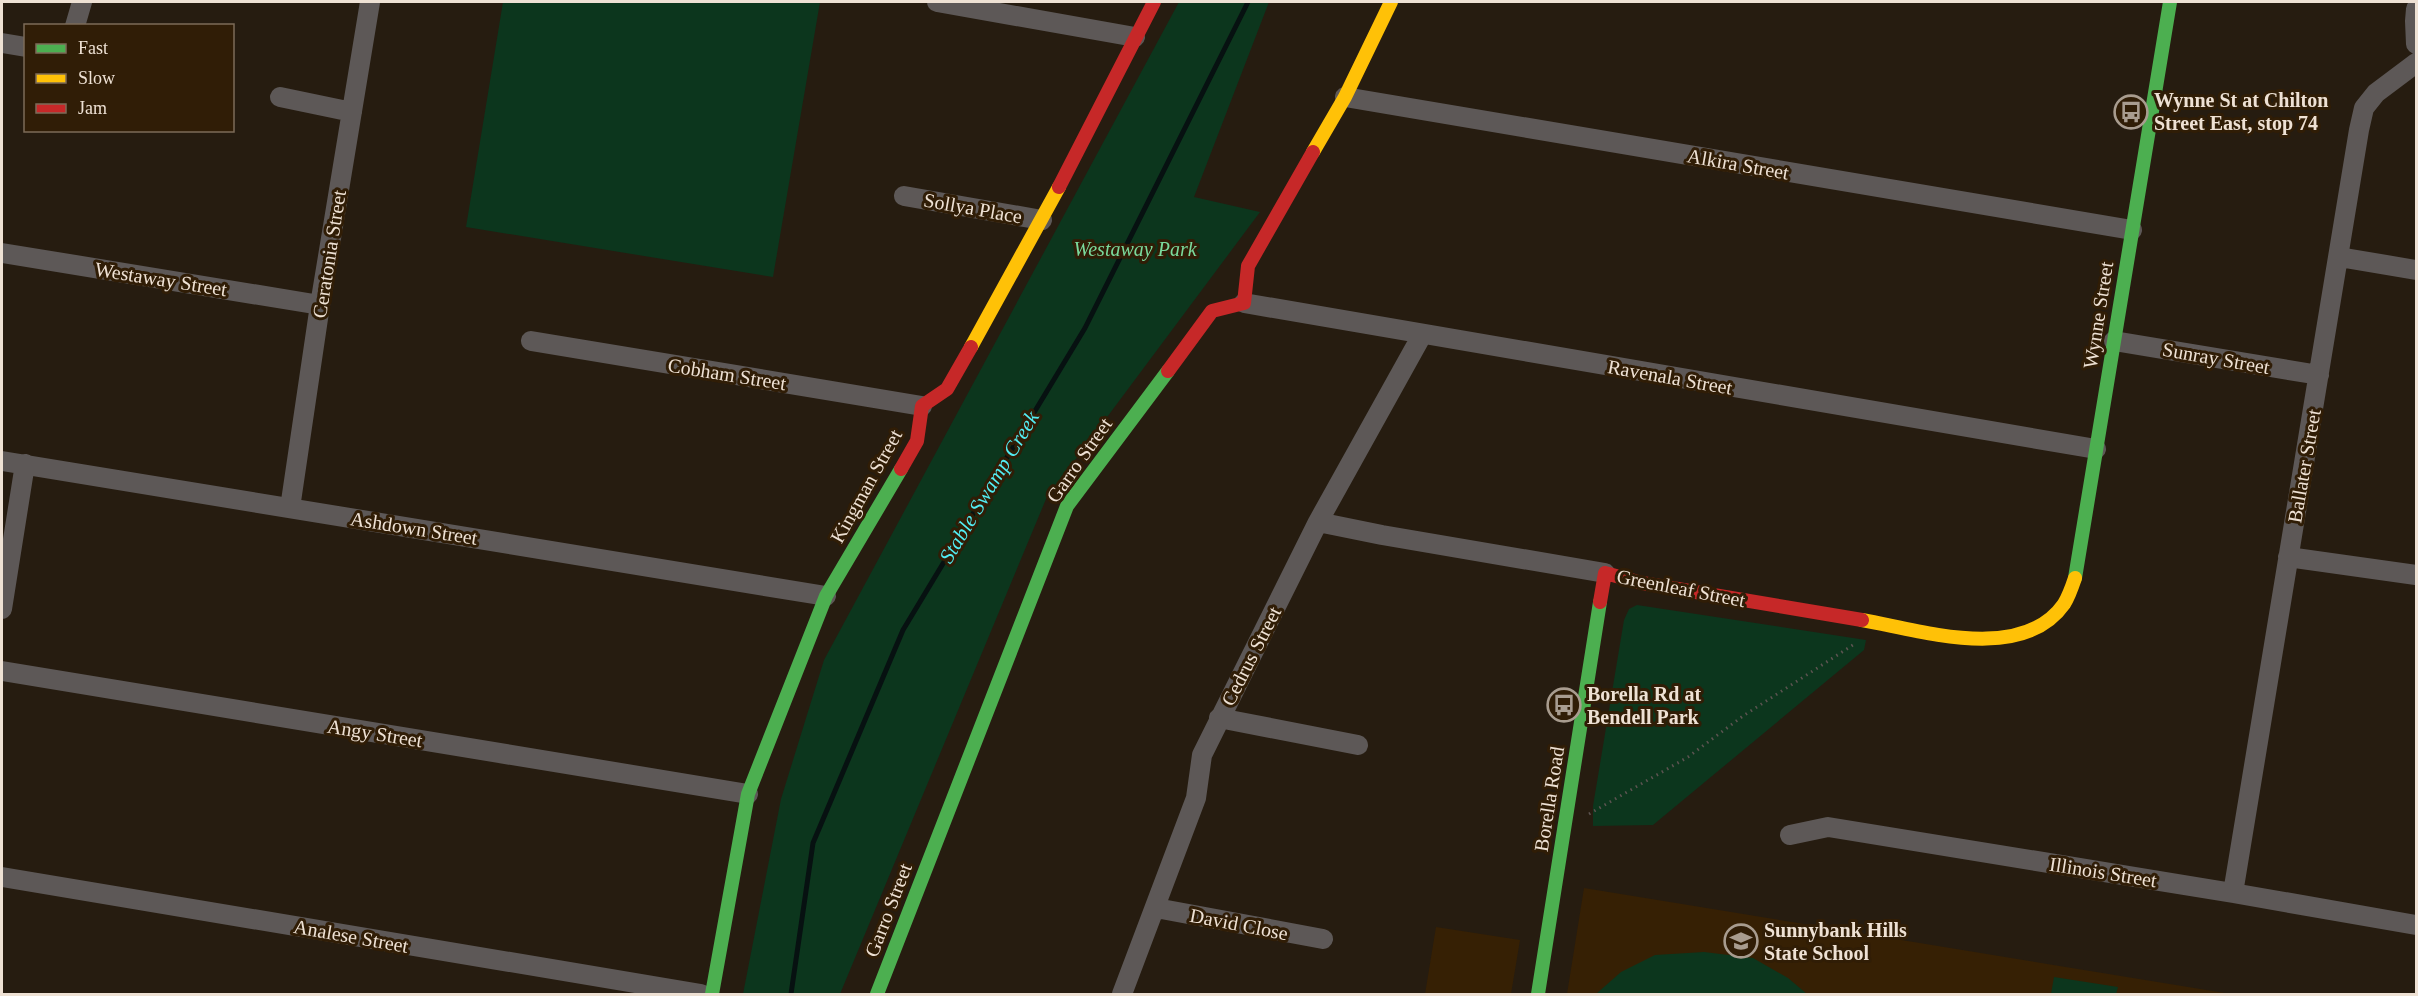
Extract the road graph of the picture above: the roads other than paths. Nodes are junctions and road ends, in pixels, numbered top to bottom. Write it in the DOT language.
graph roads {
  1 [pos="82,2"];
  2 [pos="370,2"];
  3 [pos="937,2"];
  4 [pos="1154,2"];
  5 [pos="1391,2"];
  6 [pos="2170,2"];
  7 [pos="2416,9"];
  8 [pos="76,24"];
  9 [pos="1135,38"];
  10 [pos="2,43"];
  11 [pos="2416,44"];
  12 [pos="24,47"];
  13 [pos="2416,63"];
  14 [pos="280,97"];
  15 [pos="1345,97"];
  16 [pos="352,112"];
  17 [pos="904,196"];
  18 [pos="1042,220"];
  19 [pos="2132,230"];
  20 [pos="2,253"];
  21 [pos="2339,257"];
  22 [pos="2416,270"];
  23 [pos="1244,303"];
  24 [pos="320,305"];
  25 [pos="1422,335"];
  26 [pos="531,341"];
  27 [pos="2114,341"];
  28 [pos="2319,375"];
  29 [pos="922,406"];
  30 [pos="2096,449"];
  31 [pos="2,461"];
  32 [pos="25,464"];
  33 [pos="290,508"];
  34 [pos="1318,522"];
  35 [pos="2288,557"];
  36 [pos="1605,573"];
  37 [pos="2416,575"];
  38 [pos="826,596"];
  39 [pos="2,609"];
  40 [pos="2041,624"];
  41 [pos="2,671"];
  42 [pos="1219,718"];
  43 [pos="1358,745"];
  44 [pos="748,794"];
  45 [pos="1790,835"];
  46 [pos="2,877"];
  47 [pos="2233,893"];
  48 [pos="1156,908"];
  49 [pos="2416,925"];
  50 [pos="1323,939"];
  51 [pos="701,994"];
  52 [pos="712,994"];
  53 [pos="877,994"];
  54 [pos="1122,994"];
  55 [pos="1538,994"];
  1 -- 8 [label="street"];
  2 -- 16 [label="street, Ceratonia Street"];
  3 -- 9 [label="street"];
  4 -- 9 [label="street"];
  5 -- 15 [label="street"];
  6 -- 19 [label="street, Wynne Street"];
  7 -- 11 [label="street"];
  9 -- 18 [label="street"];
  10 -- 12 [label="street"];
  13 -- 21 [label="street, Ballater Street"];
  14 -- 16 [label="street"];
  15 -- 19 [label="street, Alkira Street"];
  15 -- 23 [label="street"];
  16 -- 24 [label="street, Ceratonia Street"];
  17 -- 18 [label="street, Sollya Place"];
  18 -- 29 [label="street"];
  19 -- 27 [label="street, Wynne Street"];
  20 -- 24 [label="street, Westaway Street"];
  21 -- 22 [label="street"];
  21 -- 28 [label="street, Ballater Street"];
  23 -- 25 [label="street, Ravenala Street"];
  23 -- 53 [label="street, Garro Street"];
  24 -- 33 [label="street, Ceratonia Street"];
  25 -- 30 [label="street, Ravenala Street"];
  25 -- 34 [label="street, Cedrus Street"];
  26 -- 29 [label="street, Cobham Street"];
  27 -- 28 [label="street, Sunray Street"];
  27 -- 30 [label="street, Wynne Street"];
  28 -- 35 [label="street, Ballater Street"];
  29 -- 38 [label="street, Kingman Street"];
  30 -- 40 [label="street, Wynne Street"];
  31 -- 32 [label="street, Ashdown Street"];
  32 -- 33 [label="street, Ashdown Street"];
  32 -- 39 [label="street"];
  33 -- 38 [label="street, Ashdown Street"];
  34 -- 36 [label="street, Greenleaf Street"];
  34 -- 42 [label="street, Cedrus Street"];
  35 -- 37 [label="street"];
  35 -- 47 [label="street, Ballater Street"];
  36 -- 40 [label="street, Greenleaf Street"];
  36 -- 55 [label="street, Borella Road"];
  38 -- 44 [label="street, Kingman Street"];
  41 -- 44 [label="street, Angy Street"];
  42 -- 43 [label="street"];
  42 -- 48 [label="street, Cedrus Street"];
  44 -- 52 [label="street, Kingman Street"];
  45 -- 47 [label="street, Illinois Street"];
  46 -- 51 [label="street, Analese Street"];
  47 -- 49 [label="street, Illinois Street"];
  48 -- 50 [label="street, David Close"];
  48 -- 54 [label="street, Cedrus Street"];
}
